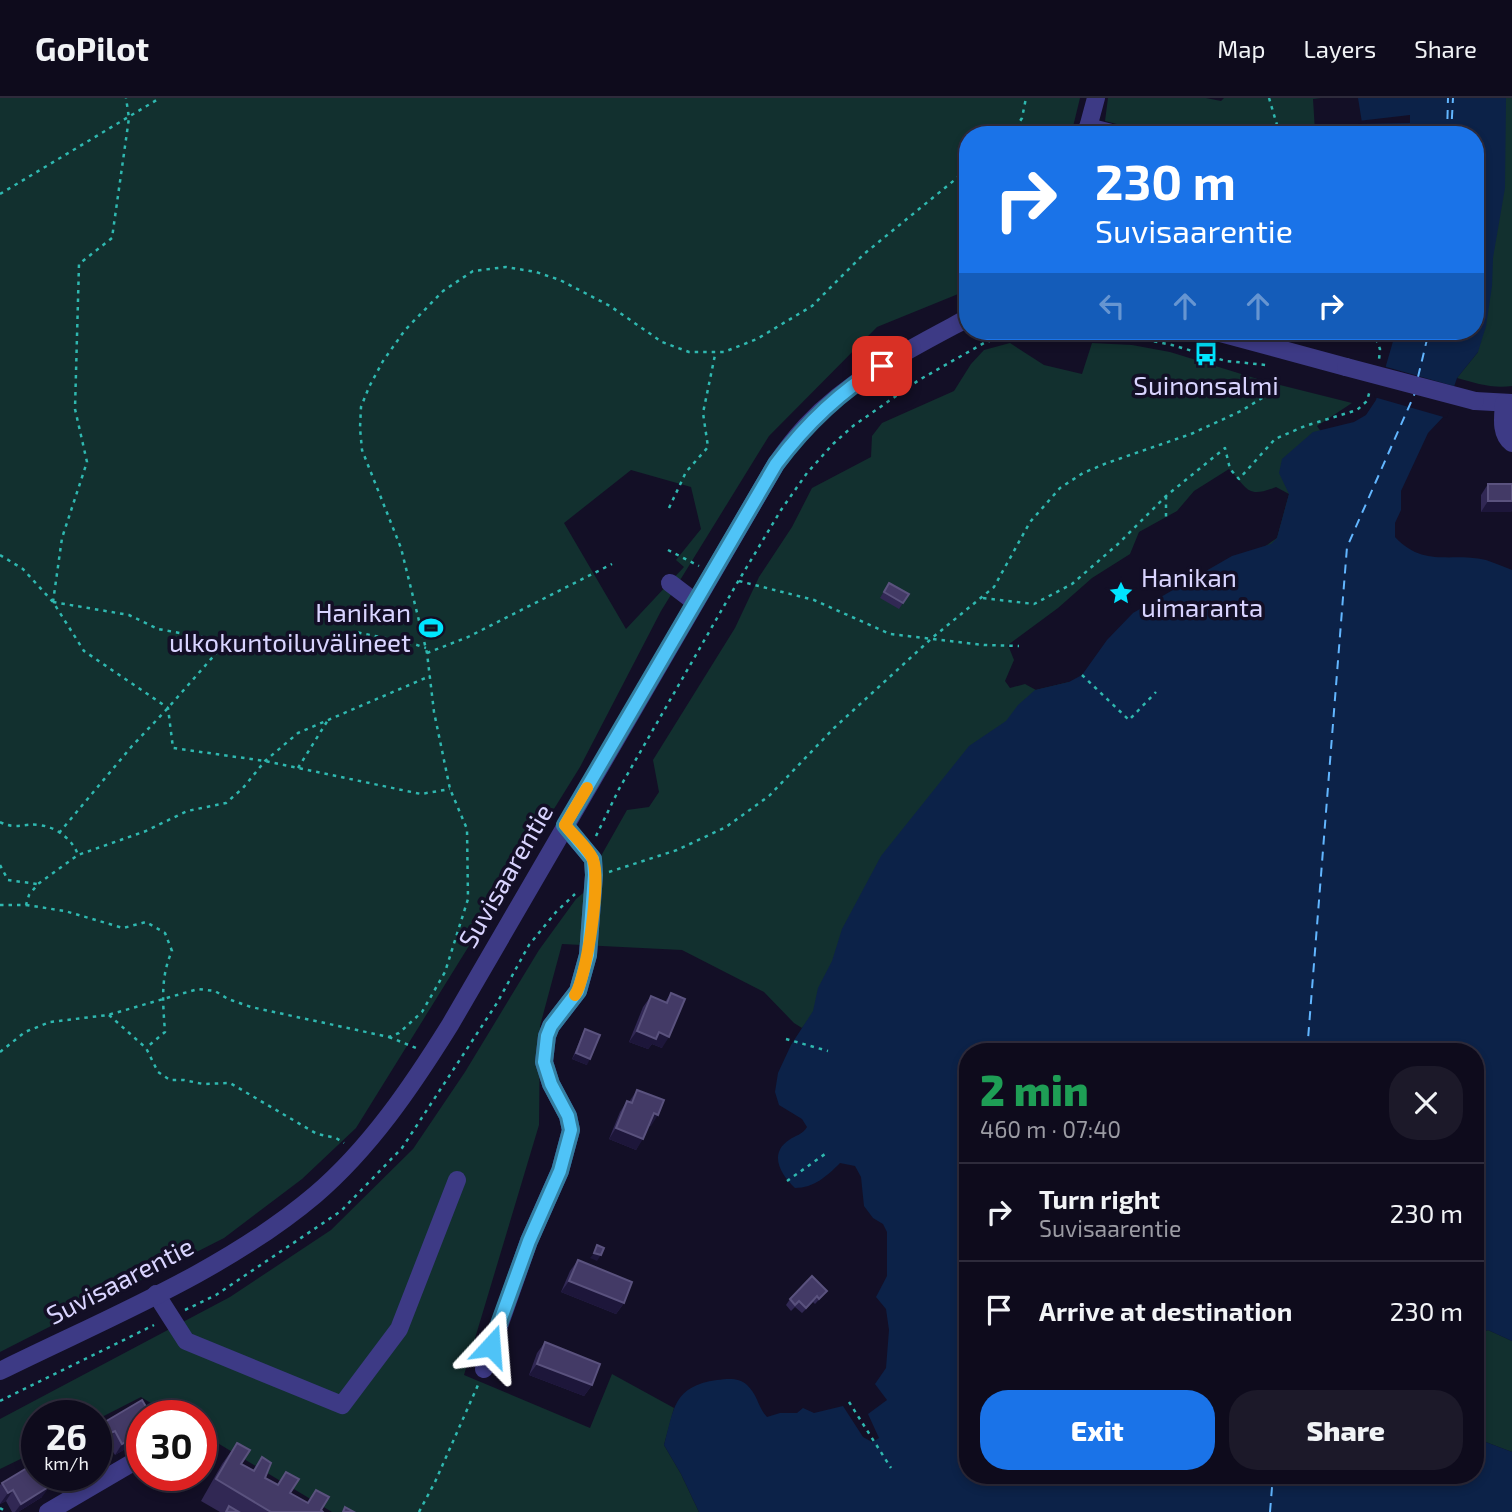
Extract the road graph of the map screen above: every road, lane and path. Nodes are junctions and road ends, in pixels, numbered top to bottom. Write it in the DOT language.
graph roads {
  1 [pos="126,98"];
  2 [pos="160,98"];
  3 [pos="1027,98"];
  4 [pos="1096,98"];
  5 [pos="1269,98"];
  6 [pos="129,118"];
  7 [pos="1017,126"];
  8 [pos="1088,126"];
  9 [pos="1277,126"];
  10 [pos="959,176"];
  11 [pos="0,194"];
  12 [pos="959,323"];
  13 [pos="992,340"];
  14 [pos="1150,340"];
  15 [pos="1246,340"];
  16 [pos="1376,340"];
  17 [pos="716,354"];
  18 [pos="1379,361"];
  19 [pos="1273,365"];
  20 [pos="1373,381"];
  21 [pos="1272,392"];
  22 [pos="1508,403"];
  23 [pos="1512,443"];
  24 [pos="1166,496"];
  25 [pos="669,508"];
  26 [pos="1166,520"];
  27 [pos="668,550"];
  28 [pos="0,555"];
  29 [pos="612,564"];
  30 [pos="704,568"];
  31 [pos="730,582"];
  32 [pos="670,583"];
  33 [pos="738,583"];
  34 [pos="983,598"];
  35 [pos="53,602"];
  36 [pos="695,602"];
  37 [pos="932,638"];
  38 [pos="226,642"];
  39 [pos="1019,646"];
  40 [pos="426,648"];
  41 [pos="427,653"];
  42 [pos="430,676"];
  43 [pos="1082,676"];
  44 [pos="1156,692"];
  45 [pos="169,708"];
  46 [pos="329,718"];
  47 [pos="265,761"];
  48 [pos="298,768"];
  49 [pos="450,789"];
  50 [pos="0,822"];
  51 [pos="565,825"];
  52 [pos="59,833"];
  53 [pos="78,855"];
  54 [pos="0,865"];
  55 [pos="594,867"];
  56 [pos="38,884"];
  57 [pos="0,905"];
  58 [pos="26,905"];
  59 [pos="163,1000"];
  60 [pos="108,1015"];
  61 [pos="389,1037"];
  62 [pos="786,1040"];
  63 [pos="146,1048"];
  64 [pos="828,1051"];
  65 [pos="0,1052"];
  66 [pos="432,1054"];
  67 [pos="358,1152"];
  68 [pos="825,1154"];
  69 [pos="457,1180"];
  70 [pos="787,1181"];
  71 [pos="341,1211"];
  72 [pos="156,1294"];
  73 [pos="484,1369"];
  74 [pos="0,1371"];
  75 [pos="849,1402"];
  76 [pos="126,1466"];
  77 [pos="891,1468"];
  78 [pos="0,1508"];
  79 [pos="7,1512"];
  80 [pos="48,1512"];
  81 [pos="419,1512"];
  1 -- 6 [label="path"];
  2 -- 6 [label="path"];
  3 -- 7 [label="path"];
  4 -- 8 [label="street"];
  5 -- 9 [label="path"];
  6 -- 11 [label="path"];
  6 -- 35 [label="path"];
  10 -- 17 [label="path"];
  12 -- 36 [label="street, Suvisaarentie"];
  13 -- 33 [label="path"];
  14 -- 19 [label="path"];
  15 -- 22 [label="street, bridge"];
  16 -- 18 [label="path"];
  17 -- 25 [label="path"];
  17 -- 40 [label="path"];
  20 -- 24 [label="path"];
  21 -- 34 [label="path"];
  22 -- 23 [label="street"];
  24 -- 26 [label="path"];
  24 -- 34 [label="path"];
  27 -- 30 [label="path"];
  28 -- 35 [label="path"];
  29 -- 41 [label="path"];
  31 -- 33 [label="path"];
  32 -- 36 [label="street"];
  33 -- 37 [label="path"];
  33 -- 55 [label="path"];
  34 -- 37 [label="path"];
  35 -- 38 [label="path"];
  35 -- 45 [label="path"];
  36 -- 51 [label="street, Suvisaarentie"];
  37 -- 39 [label="path"];
  37 -- 55 [label="path"];
  38 -- 40 [label="path"];
  38 -- 45 [label="path"];
  40 -- 41 [label="path"];
  41 -- 42 [label="path"];
  42 -- 46 [label="path"];
  42 -- 49 [label="path"];
  43 -- 44 [label="path"];
  45 -- 47 [label="path"];
  45 -- 52 [label="path"];
  46 -- 47 [label="path"];
  46 -- 48 [label="path"];
  47 -- 48 [label="path"];
  47 -- 53 [label="path"];
  48 -- 49 [label="path"];
  49 -- 61 [label="path"];
  50 -- 52 [label="path"];
  51 -- 55 [label="street"];
  51 -- 66 [label="street, Suvisaarentie"];
  52 -- 53 [label="path"];
  53 -- 56 [label="path"];
  54 -- 56 [label="path"];
  55 -- 71 [label="path"];
  55 -- 73 [label="street"];
  56 -- 58 [label="path"];
  57 -- 58 [label="path"];
  58 -- 59 [label="path"];
  59 -- 60 [label="path"];
  59 -- 61 [label="path"];
  59 -- 63 [label="path"];
  60 -- 63 [label="path"];
  60 -- 65 [label="path"];
  61 -- 66 [label="path"];
  62 -- 64 [label="path"];
  63 -- 67 [label="path"];
  66 -- 67 [label="street, Suvisaarentie"];
  67 -- 72 [label="street, Suvisaarentie"];
  68 -- 70 [label="path"];
  69 -- 72 [label="street"];
  72 -- 74 [label="street, Suvisaarentie"];
  73 -- 81 [label="path"];
  75 -- 77 [label="path"];
  76 -- 80 [label="street"];
  78 -- 79 [label="path"];
}
